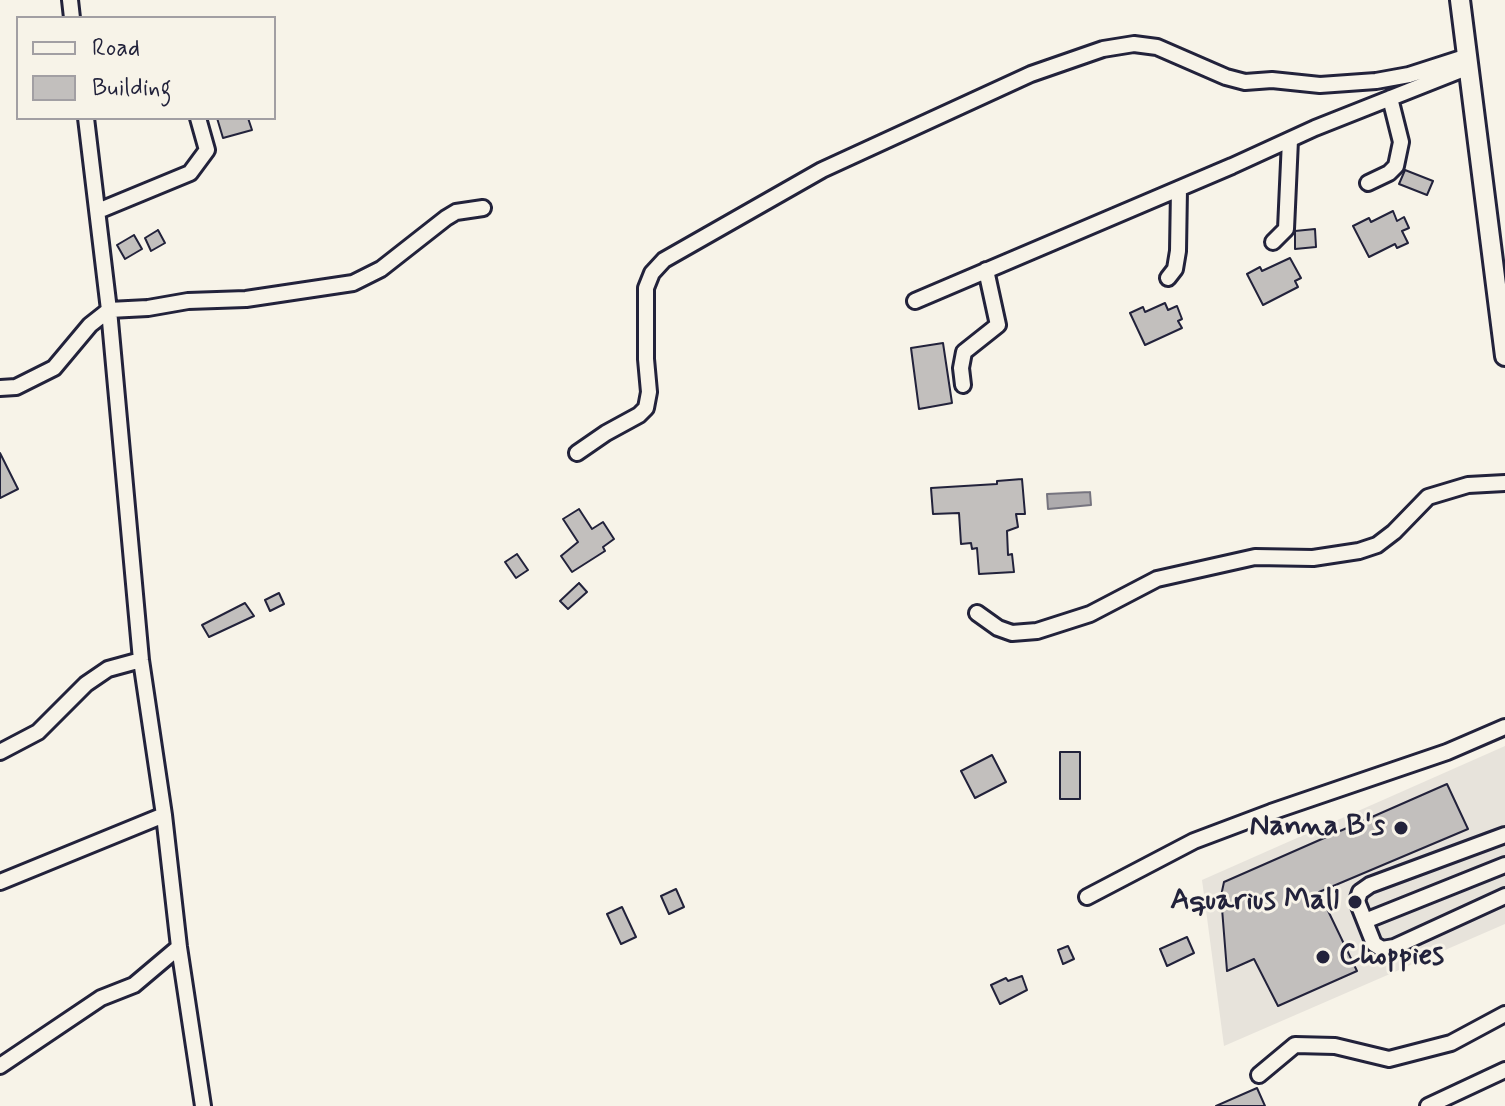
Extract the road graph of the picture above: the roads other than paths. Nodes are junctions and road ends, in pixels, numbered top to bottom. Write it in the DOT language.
graph roads {
  1 [pos="1460,0"];
  2 [pos="1468,62"];
  3 [pos="1390,98"];
  4 [pos="86,120"];
  5 [pos="199,120"];
  6 [pos="1290,140"];
  7 [pos="1368,183"];
  8 [pos="1179,189"];
  9 [pos="483,208"];
  10 [pos="98,211"];
  11 [pos="1273,242"];
  12 [pos="986,270"];
  13 [pos="1168,278"];
  14 [pos="1501,284"];
  15 [pos="915,301"];
  16 [pos="109,310"];
  17 [pos="1505,356"];
  18 [pos="963,385"];
  19 [pos="0,388"];
  20 [pos="577,453"];
  21 [pos="1505,483"];
  22 [pos="977,613"];
  23 [pos="141,660"];
  24 [pos="1505,727"];
  25 [pos="0,752"];
  26 [pos="164,815"];
  27 [pos="1505,835"];
  28 [pos="1505,865"];
  29 [pos="0,882"];
  30 [pos="1505,896"];
  31 [pos="1087,897"];
  32 [pos="1365,921"];
  33 [pos="179,947"];
  34 [pos="1505,1014"];
  35 [pos="0,1066"];
  36 [pos="1505,1070"];
  37 [pos="1259,1075"];
  38 [pos="203,1106"];
  39 [pos="1428,1106"];
  1 -- 2 [label="main road"];
  2 -- 3 [label="street"];
  2 -- 14 [label="main road"];
  2 -- 20 [label="street"];
  3 -- 6 [label="street"];
  3 -- 7 [label="street"];
  4 -- 10 [label="street"];
  5 -- 10 [label="street"];
  6 -- 8 [label="street"];
  6 -- 11 [label="street"];
  8 -- 12 [label="street"];
  8 -- 13 [label="street"];
  9 -- 16 [label="street"];
  10 -- 16 [label="street"];
  12 -- 15 [label="street"];
  12 -- 18 [label="street"];
  14 -- 17 [label="main road"];
  16 -- 19 [label="street"];
  16 -- 23 [label="street"];
  21 -- 22 [label="street"];
  23 -- 25 [label="street"];
  23 -- 26 [label="street"];
  24 -- 31 [label="street"];
  26 -- 29 [label="street"];
  26 -- 33 [label="street"];
  27 -- 32 [label="street"];
  28 -- 32 [label="street"];
  30 -- 32 [label="street"];
  33 -- 35 [label="street"];
  33 -- 38 [label="street"];
  34 -- 37 [label="street"];
  36 -- 39 [label="street"];
}
